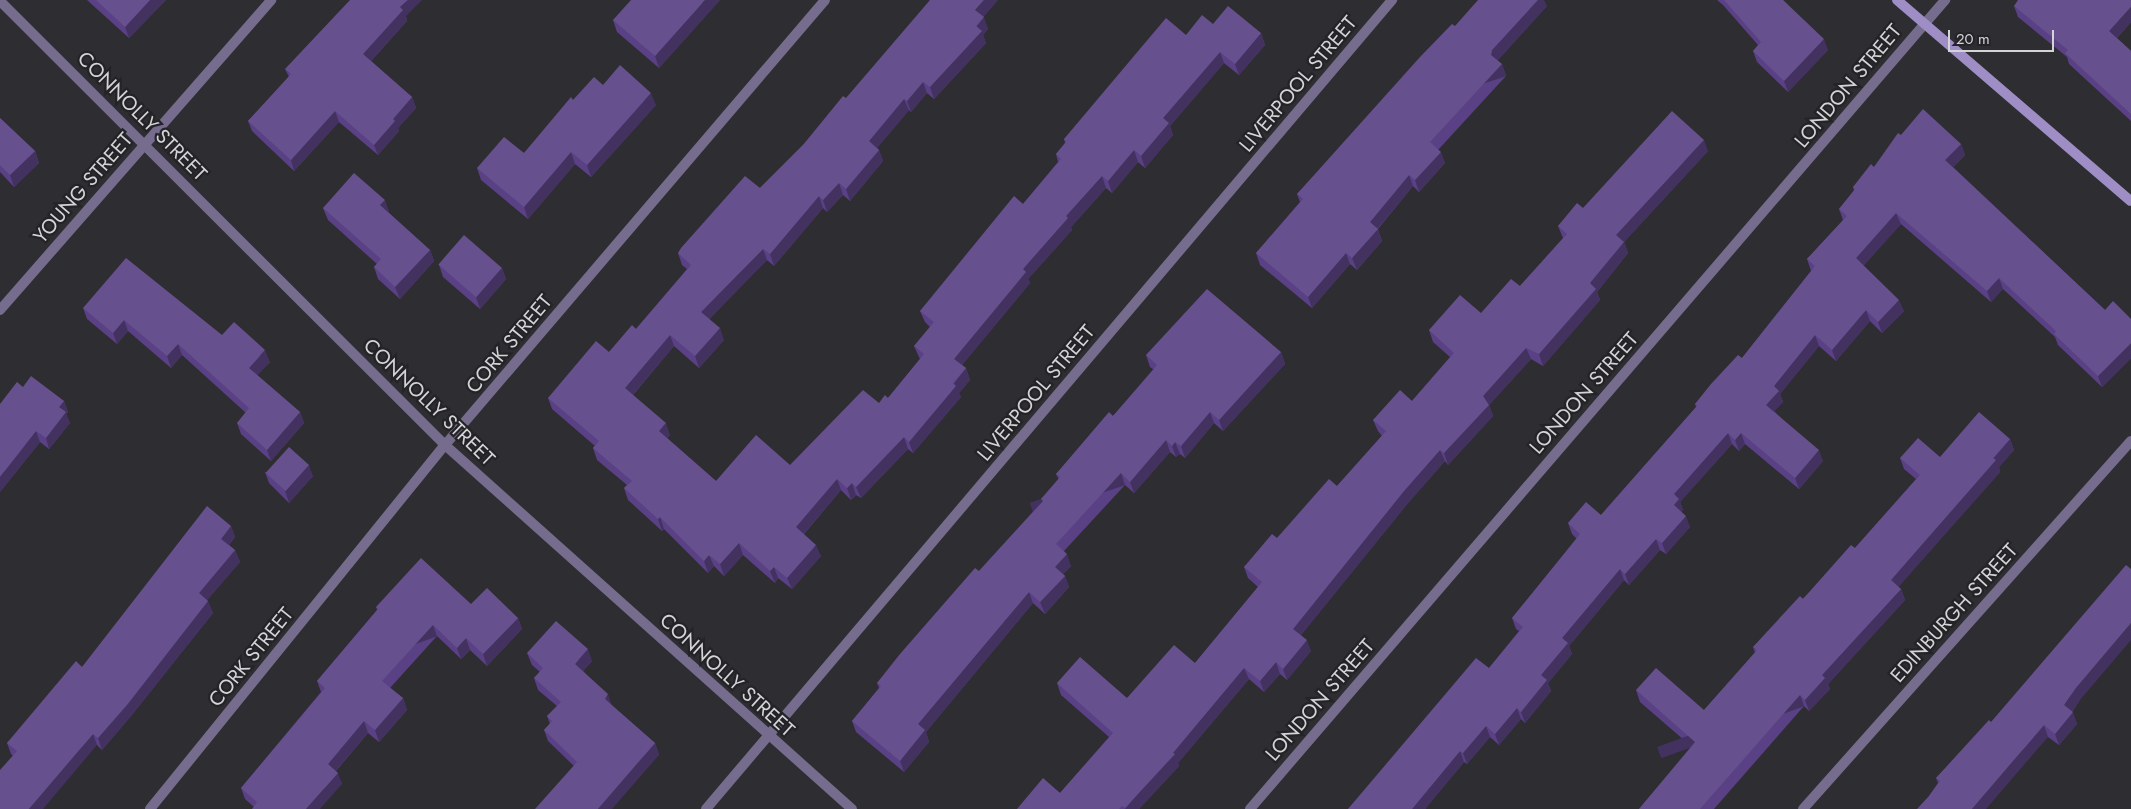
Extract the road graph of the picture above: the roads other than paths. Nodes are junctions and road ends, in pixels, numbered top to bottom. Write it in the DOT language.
graph roads {
  1 [pos="271,0"];
  2 [pos="825,0"];
  3 [pos="1392,0"];
  4 [pos="1897,0"];
  5 [pos="1945,0"];
  6 [pos="0,1"];
  7 [pos="1924,25"];
  8 [pos="145,143"];
  9 [pos="2131,202"];
  10 [pos="0,310"];
  11 [pos="2131,441"];
  12 [pos="445,445"];
  13 [pos="768,735"];
  14 [pos="150,809"];
  15 [pos="706,809"];
  16 [pos="852,809"];
  17 [pos="1250,809"];
  18 [pos="1803,809"];
  1 -- 8 [label="street, YOUNG STREET"];
  2 -- 12 [label="street, CORK STREET"];
  3 -- 13 [label="street, LIVERPOOL STREET"];
  4 -- 7 [label="main road"];
  5 -- 7 [label="street, LONDON STREET"];
  6 -- 8 [label="street, CONNOLLY STREET"];
  7 -- 9 [label="main road"];
  7 -- 17 [label="street, LONDON STREET"];
  8 -- 10 [label="street, YOUNG STREET"];
  8 -- 12 [label="street, CONNOLLY STREET"];
  11 -- 18 [label="street, EDINBURGH STREET"];
  12 -- 13 [label="street, CONNOLLY STREET"];
  12 -- 14 [label="street, CORK STREET"];
  13 -- 15 [label="street, LIVERPOOL STREET"];
  13 -- 16 [label="street, CONNOLLY STREET"];
}
